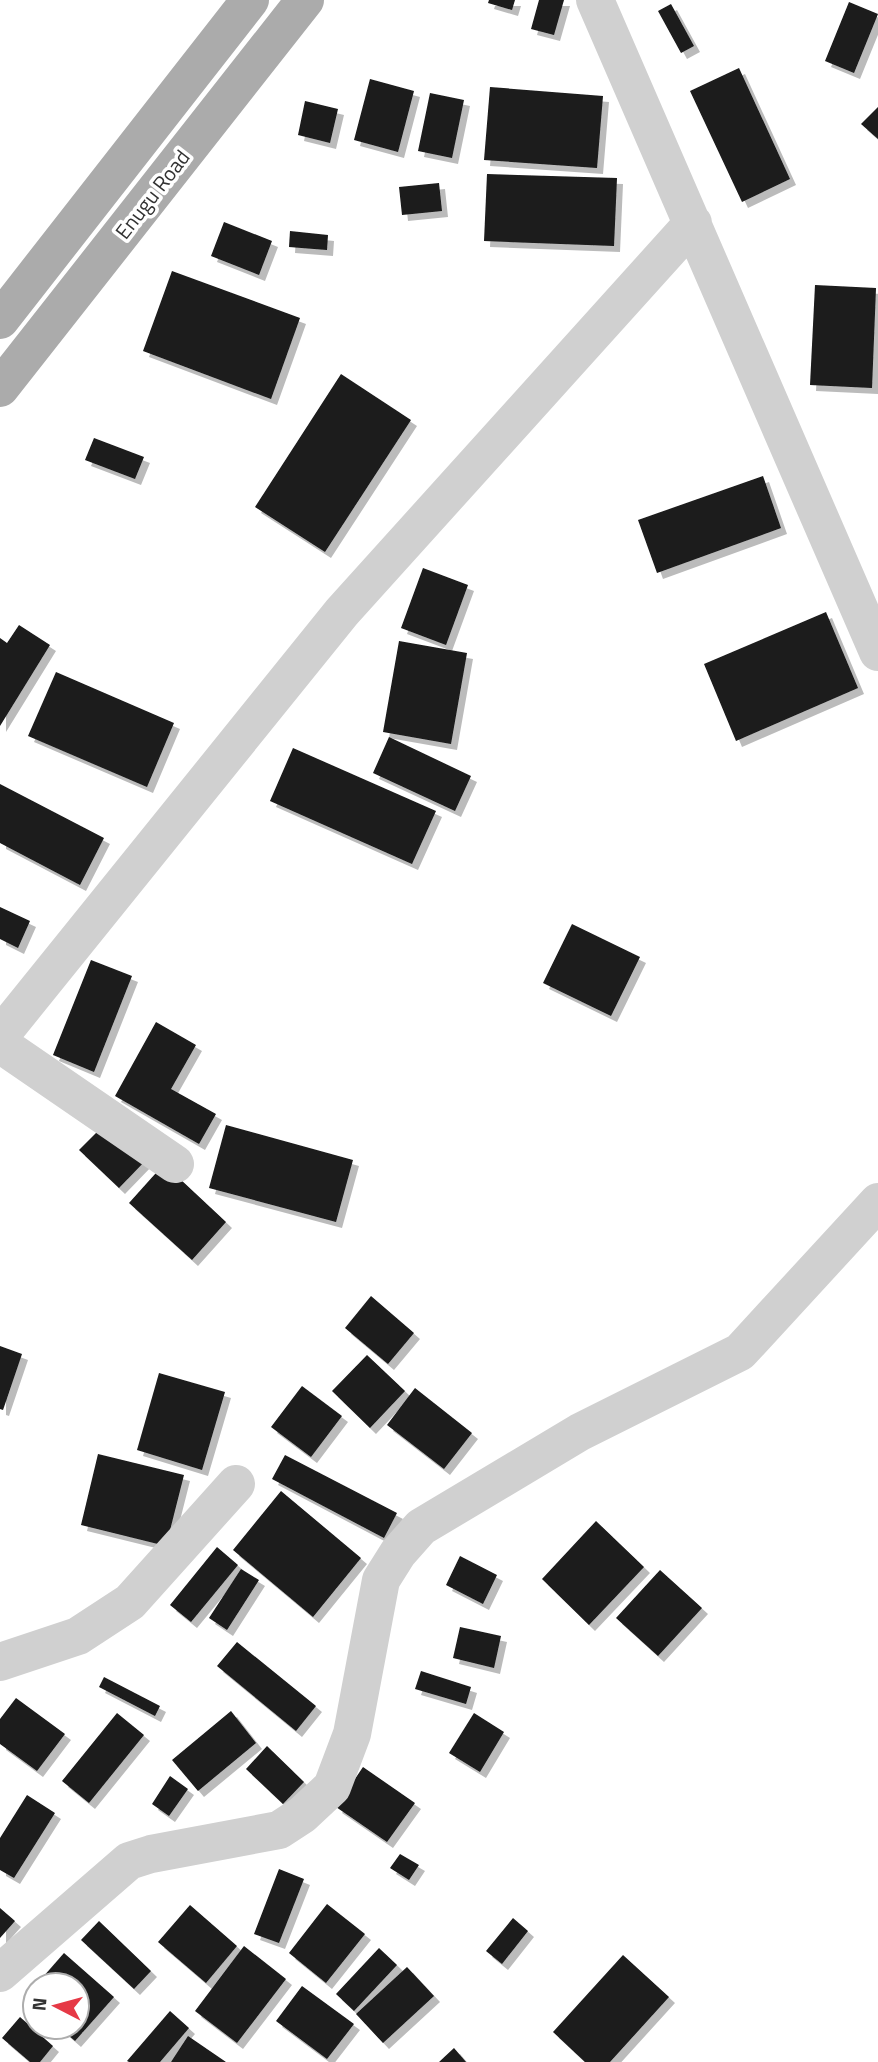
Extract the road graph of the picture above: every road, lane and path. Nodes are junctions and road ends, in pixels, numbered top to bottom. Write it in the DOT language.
graph roads {
  1 [pos="250,0"];
  2 [pos="305,0"];
  3 [pos="595,0"];
  4 [pos="693,223"];
  5 [pos="0,320"];
  6 [pos="0,388"];
  7 [pos="878,652"];
  8 [pos="0,1036"];
  9 [pos="0,1044"];
  10 [pos="175,1164"];
  11 [pos="878,1202"];
  12 [pos="236,1485"];
  13 [pos="0,1662"];
  14 [pos="0,1973"];
  1 -- 5 [label="main road"];
  2 -- 6 [label="main road, Enugu Road"];
  3 -- 4 [label="street"];
  4 -- 7 [label="street"];
  4 -- 8 [label="street"];
  9 -- 10 [label="street"];
  11 -- 14 [label="street"];
  12 -- 13 [label="street"];
}
